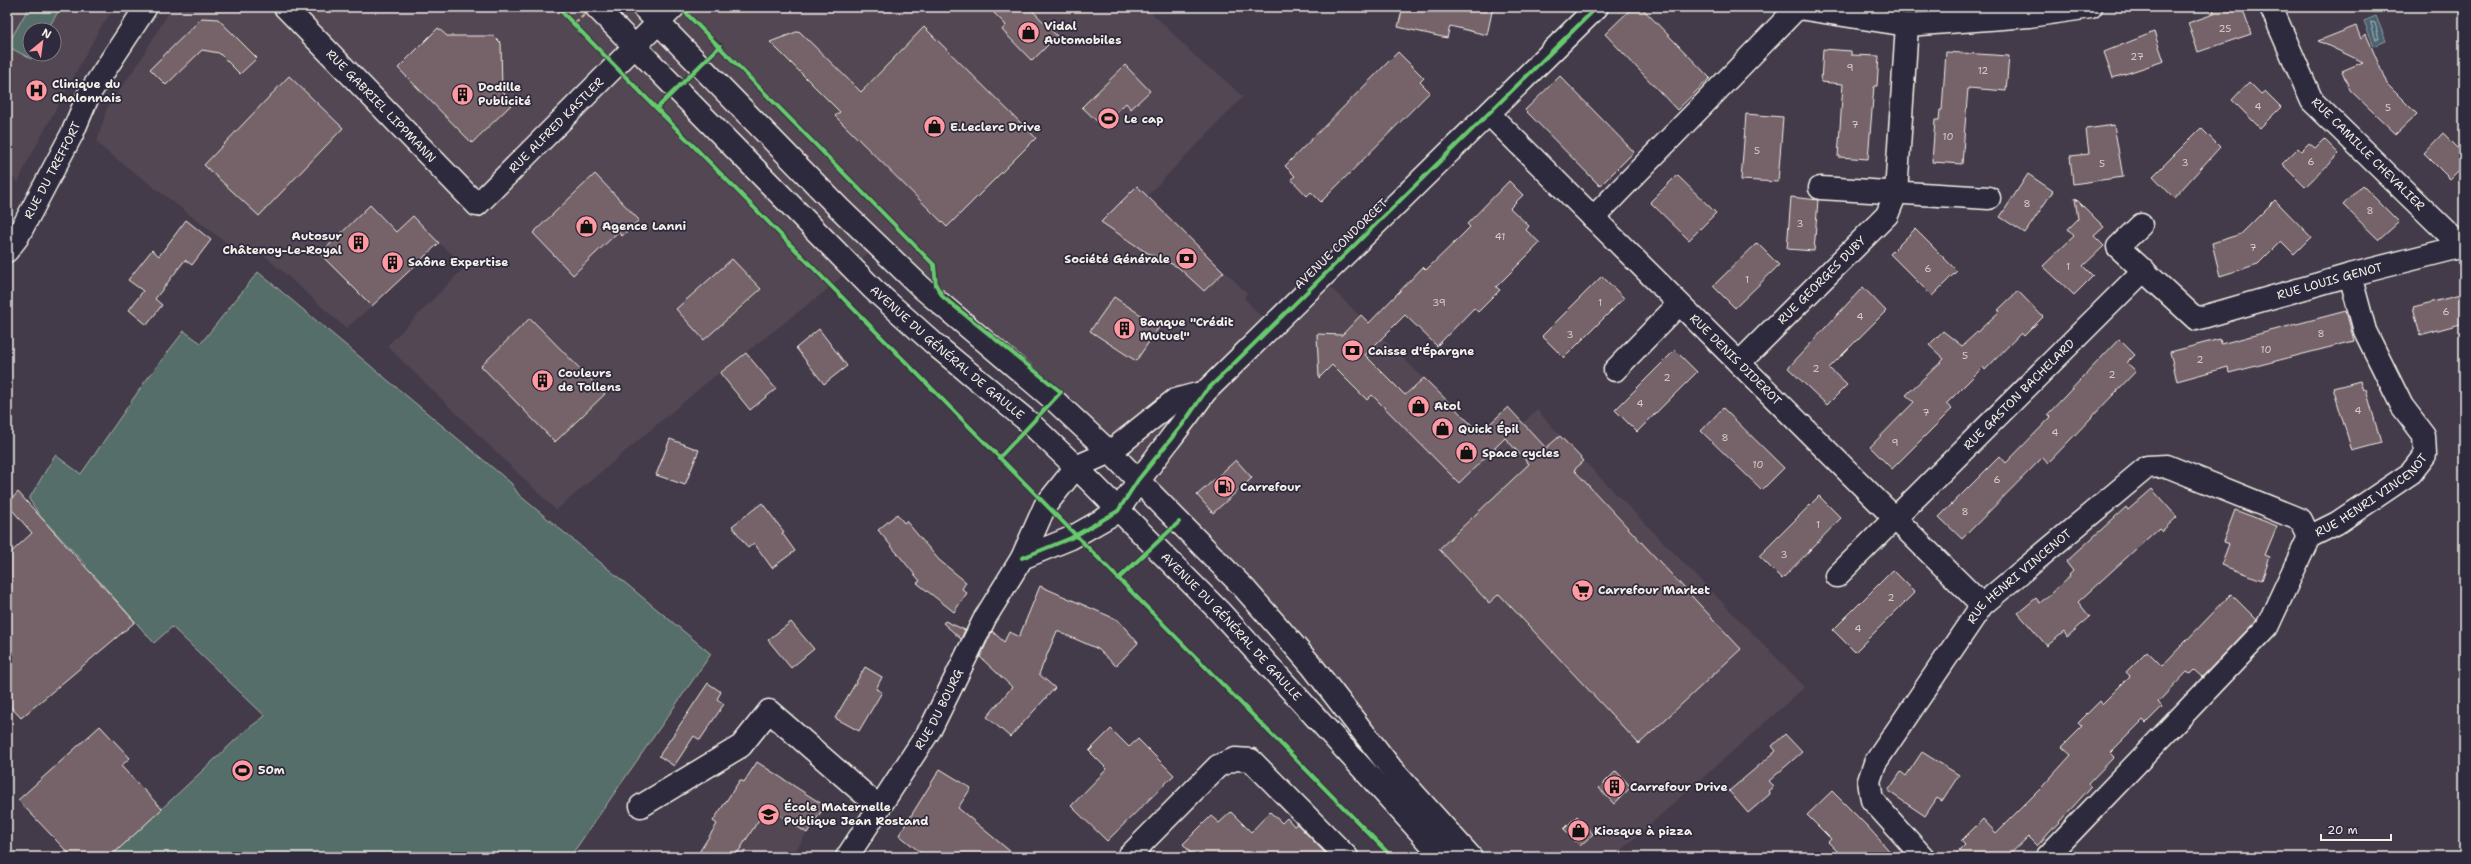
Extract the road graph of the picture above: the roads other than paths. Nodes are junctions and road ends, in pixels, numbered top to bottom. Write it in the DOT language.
graph roads {
  1 [pos="146,7"];
  2 [pos="285,7"];
  3 [pos="596,7"];
  4 [pos="643,7"];
  5 [pos="674,7"];
  6 [pos="1597,7"];
  7 [pos="1795,7"];
  8 [pos="2091,7"];
  9 [pos="2271,7"];
  10 [pos="660,24"];
  11 [pos="1907,25"];
  12 [pos="636,47"];
  13 [pos="1489,114"];
  14 [pos="1820,188"];
  15 [pos="1896,193"];
  16 [pos="1989,198"];
  17 [pos="477,205"];
  18 [pos="1593,218"];
  19 [pos="2141,225"];
  20 [pos="2462,246"];
  21 [pos="7,251"];
  22 [pos="2144,270"];
  23 [pos="2350,275"];
  24 [pos="1679,304"];
  25 [pos="1739,363"];
  26 [pos="1615,370"];
  27 [pos="1205,392"];
  28 [pos="1110,452"];
  29 [pos="1076,467"];
  30 [pos="1138,480"];
  31 [pos="1118,511"];
  32 [pos="1894,519"];
  33 [pos="2309,537"];
  34 [pos="1022,558"];
  35 [pos="1837,576"];
  36 [pos="1982,605"];
  37 [pos="641,806"];
  38 [pos="879,808"];
  39 [pos="847,857"];
  40 [pos="1128,857"];
  41 [pos="1347,857"];
  42 [pos="1443,857"];
  43 [pos="1471,857"];
  44 [pos="1923,857"];
  45 [pos="2047,857"];
  1 -- 21 [label="street, RUE DU TREFFORT"];
  2 -- 17 [label="street, RUE GABRIEL LIPPMANN"];
  3 -- 12 [label="street, AVENUE DU GÉNÉRAL DE GAULLE"];
  4 -- 10 [label="street"];
  5 -- 10 [label="street, RUE ALFRED KASTLER"];
  6 -- 13 [label="street, AVENUE CONDORCET"];
  7 -- 11 [label="street"];
  7 -- 18 [label="street"];
  8 -- 11 [label="street"];
  9 -- 20 [label="street, RUE CAMILLE CHEVALIER"];
  10 -- 12 [label="street, RUE ALFRED KASTLER"];
  10 -- 28 [label="street"];
  11 -- 15 [label="street, RUE GEORGES DUBY"];
  12 -- 17 [label="street, RUE ALFRED KASTLER"];
  12 -- 29 [label="street, AVENUE DU GÉNÉRAL DE GAULLE"];
  13 -- 18 [label="street, RUE DENIS DIDEROT"];
  13 -- 27 [label="street, AVENUE CONDORCET"];
  14 -- 15 [label="street"];
  15 -- 16 [label="street"];
  15 -- 25 [label="street, RUE GEORGES DUBY"];
  18 -- 24 [label="street, RUE DENIS DIDEROT"];
  19 -- 22 [label="street"];
  20 -- 23 [label="street, RUE LOUIS GENOT"];
  22 -- 23 [label="street, RUE LOUIS GENOT"];
  22 -- 32 [label="street, RUE GASTON BACHELARD"];
  23 -- 33 [label="street, RUE HENRI VINCENOT"];
  24 -- 25 [label="street, RUE DENIS DIDEROT"];
  24 -- 26 [label="street"];
  25 -- 32 [label="street, RUE DENIS DIDEROT"];
  27 -- 28 [label="street, AVENUE CONDORCET"];
  27 -- 30 [label="street, AVENUE CONDORCET"];
  28 -- 29 [label="street, AVENUE CONDORCET"];
  28 -- 30 [label="street"];
  29 -- 31 [label="street, AVENUE DU GÉNÉRAL DE GAULLE"];
  29 -- 34 [label="street, RUE DU BOURG"];
  30 -- 31 [label="street, AVENUE CONDORCET"];
  30 -- 43 [label="street"];
  31 -- 34 [label="street"];
  31 -- 42 [label="street, AVENUE DU GÉNÉRAL DE GAULLE"];
  32 -- 35 [label="street, RUE GASTON BACHELARD"];
  32 -- 36 [label="street, RUE DENIS DIDEROT"];
  33 -- 36 [label="street, RUE HENRI VINCENOT"];
  33 -- 45 [label="street, RUE HENRI VINCENOT"];
  34 -- 38 [label="street, RUE DU BOURG"];
  36 -- 44 [label="street, RUE HENRI VINCENOT"];
  37 -- 38 [label="street"];
  38 -- 39 [label="street, RUE DU BOURG"];
  40 -- 41 [label="street"];
}
